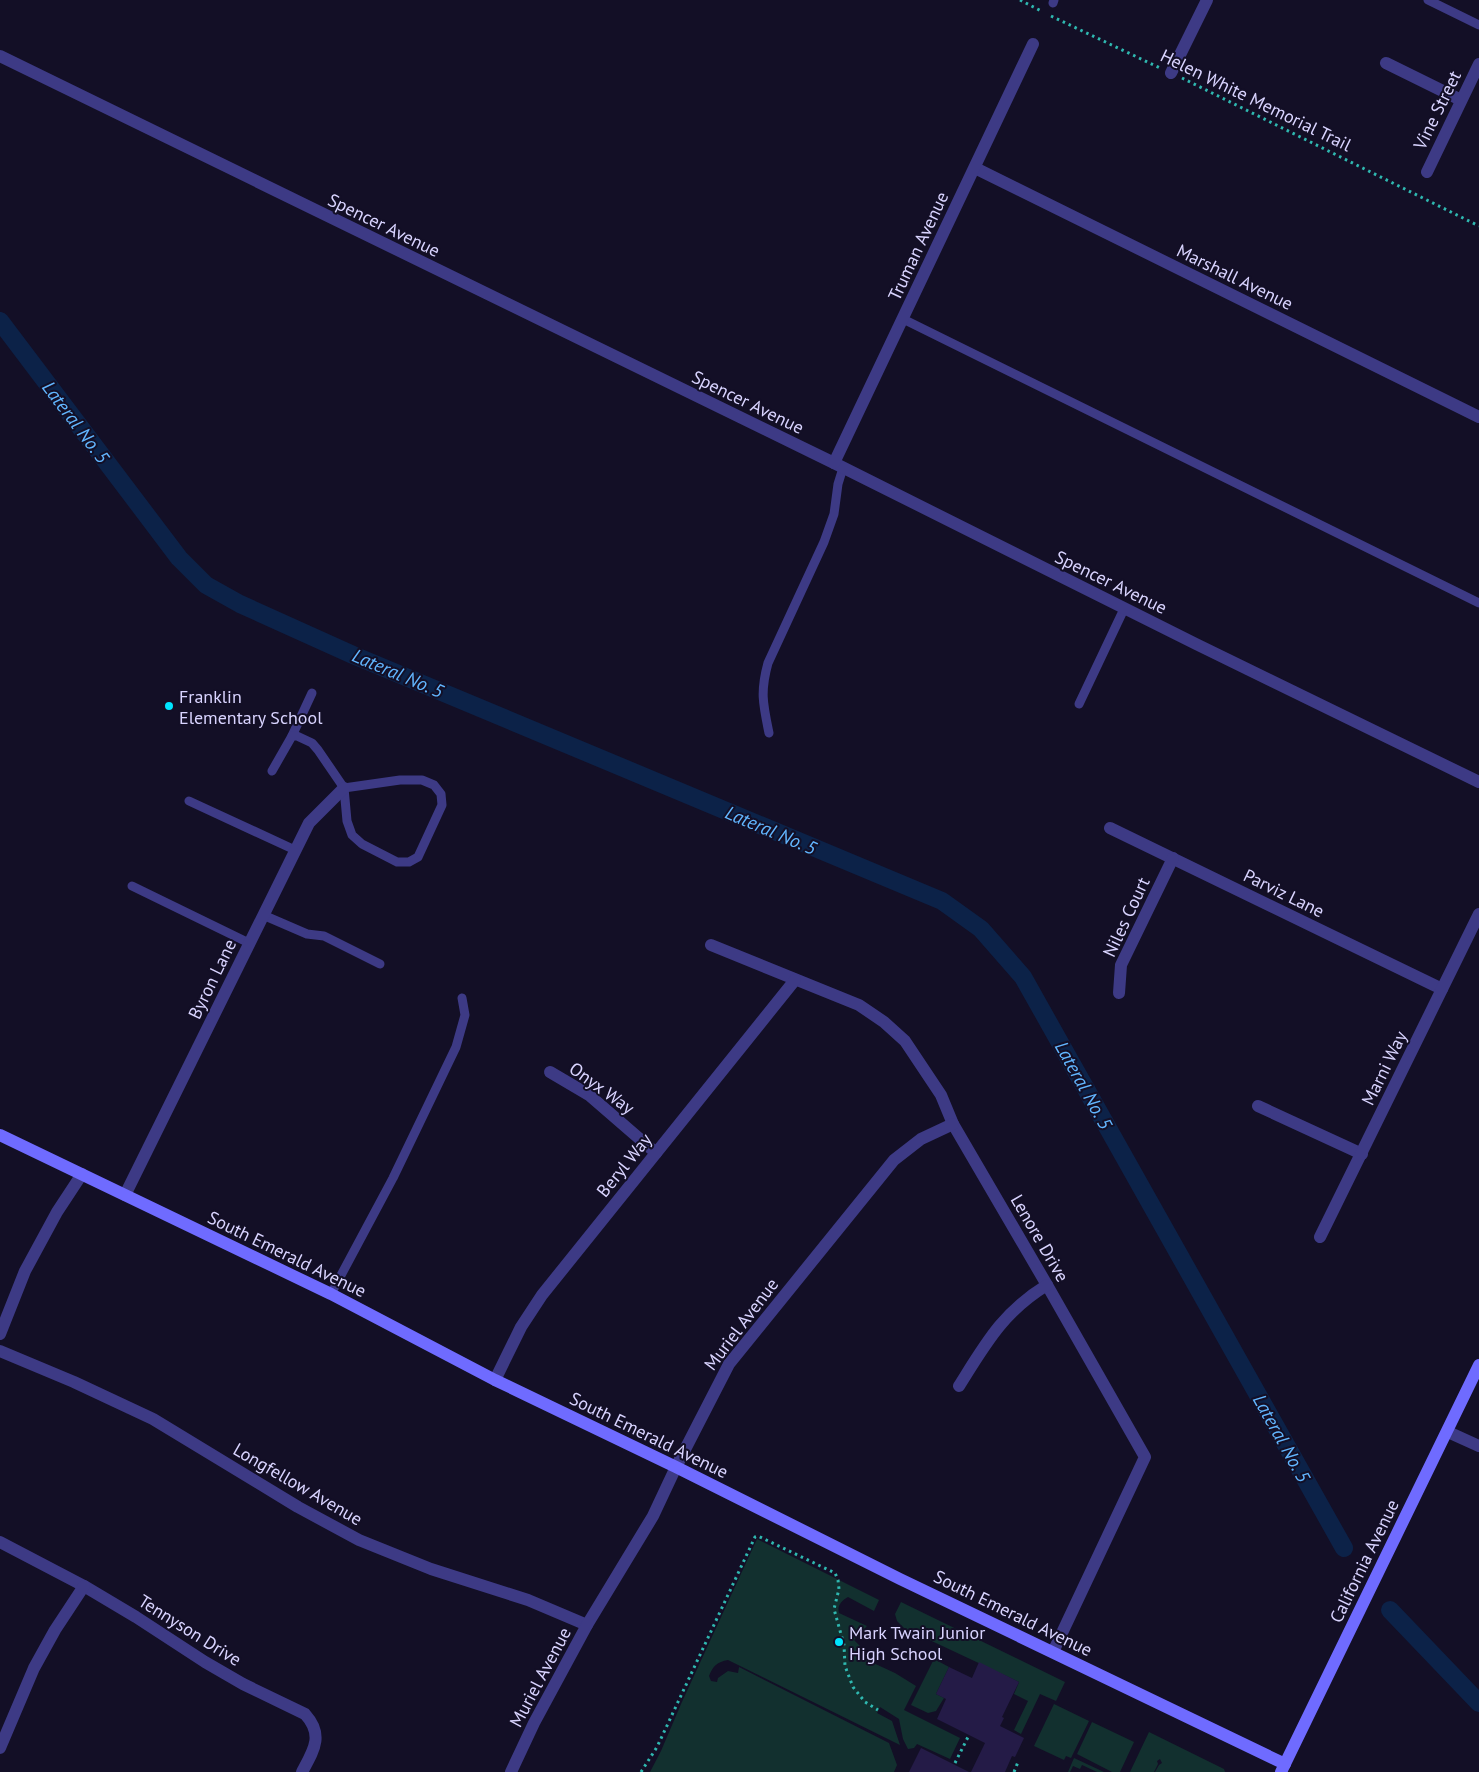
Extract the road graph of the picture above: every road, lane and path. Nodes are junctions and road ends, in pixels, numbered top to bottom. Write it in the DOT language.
graph roads {
  1 [pos="1020,0"];
  2 [pos="1207,0"];
  3 [pos="1428,0"];
  4 [pos="1479,25"];
  5 [pos="1033,44"];
  6 [pos="0,56"];
  7 [pos="1386,63"];
  8 [pos="1479,64"];
  9 [pos="1171,73"];
  10 [pos="1461,100"];
  11 [pos="975,168"];
  12 [pos="1427,172"];
  13 [pos="1479,226"];
  14 [pos="903,319"];
  15 [pos="1479,417"];
  16 [pos="838,466"];
  17 [pos="1479,604"];
  18 [pos="1124,609"];
  19 [pos="312,693"];
  20 [pos="1079,704"];
  21 [pos="769,733"];
  22 [pos="292,736"];
  23 [pos="272,771"];
  24 [pos="1479,782"];
  25 [pos="344,788"];
  26 [pos="189,801"];
  27 [pos="1110,828"];
  28 [pos="295,850"];
  29 [pos="1173,858"];
  30 [pos="132,886"];
  31 [pos="1479,914"];
  32 [pos="263,915"];
  33 [pos="249,943"];
  34 [pos="711,945"];
  35 [pos="380,964"];
  36 [pos="795,980"];
  37 [pos="1442,989"];
  38 [pos="1119,993"];
  39 [pos="462,998"];
  40 [pos="550,1072"];
  41 [pos="1258,1106"];
  42 [pos="953,1124"];
  43 [pos="0,1134"];
  44 [pos="656,1153"];
  45 [pos="1362,1154"];
  46 [pos="82,1174"];
  47 [pos="125,1195"];
  48 [pos="1320,1237"];
  49 [pos="1048,1285"];
  50 [pos="331,1294"];
  51 [pos="0,1334"];
  52 [pos="0,1351"];
  53 [pos="1479,1365"];
  54 [pos="495,1380"];
  55 [pos="959,1386"];
  56 [pos="1448,1432"];
  57 [pos="1479,1446"];
  58 [pos="676,1467"];
  59 [pos="0,1542"];
  60 [pos="84,1586"];
  61 [pos="588,1624"];
  62 [pos="1053,1652"];
  63 [pos="878,1710"];
  64 [pos="968,1737"];
  65 [pos="0,1748"];
  66 [pos="1018,1762"];
  67 [pos="955,1763"];
  68 [pos="1283,1768"];
  69 [pos="302,1772"];
  70 [pos="511,1772"];
  71 [pos="641,1772"];
  72 [pos="1014,1772"];
  1 -- 9 [label="path, Helen White Memorial Trail"];
  2 -- 9 [label="street"];
  3 -- 4 [label="lane"];
  5 -- 11 [label="street, Truman Avenue"];
  6 -- 16 [label="street, Spencer Avenue"];
  7 -- 10 [label="street"];
  8 -- 10 [label="street, Vine Street"];
  9 -- 13 [label="path, Helen White Memorial Trail"];
  10 -- 12 [label="street, Vine Street"];
  11 -- 14 [label="street, Truman Avenue"];
  11 -- 15 [label="street, Marshall Avenue"];
  14 -- 16 [label="street, Truman Avenue"];
  14 -- 17 [label="lane"];
  16 -- 18 [label="street, Spencer Avenue"];
  16 -- 21 [label="lane"];
  18 -- 20 [label="lane"];
  18 -- 24 [label="street, Spencer Avenue"];
  19 -- 22 [label="lane"];
  22 -- 23 [label="lane"];
  22 -- 25 [label="lane"];
  25 -- 25 [label="lane"];
  25 -- 28 [label="street, Byron Lane"];
  26 -- 28 [label="lane"];
  27 -- 29 [label="street, Parviz Lane"];
  28 -- 32 [label="street, Byron Lane"];
  29 -- 37 [label="street, Parviz Lane"];
  29 -- 38 [label="street, Niles Court"];
  30 -- 33 [label="lane"];
  31 -- 37 [label="street, Marni Way"];
  32 -- 33 [label="street, Byron Lane"];
  32 -- 35 [label="lane"];
  33 -- 47 [label="street, Byron Lane"];
  34 -- 36 [label="street, Lenore Drive"];
  36 -- 42 [label="street, Lenore Drive"];
  36 -- 44 [label="street, Beryl Way"];
  37 -- 45 [label="street, Marni Way"];
  39 -- 50 [label="lane"];
  40 -- 44 [label="street, Onyx Way"];
  41 -- 45 [label="street"];
  42 -- 49 [label="street, Lenore Drive"];
  42 -- 58 [label="street, Muriel Avenue"];
  43 -- 46 [label="street, South Emerald Avenue"];
  44 -- 54 [label="street, Beryl Way"];
  45 -- 48 [label="street, Marni Way"];
  46 -- 47 [label="street, South Emerald Avenue"];
  46 -- 51 [label="street"];
  47 -- 50 [label="street, South Emerald Avenue"];
  49 -- 55 [label="street"];
  49 -- 62 [label="street, Lenore Drive"];
  50 -- 54 [label="street, South Emerald Avenue"];
  52 -- 61 [label="street, Longfellow Avenue"];
  53 -- 56 [label="street, California Avenue"];
  54 -- 58 [label="street, South Emerald Avenue"];
  56 -- 57 [label="street"];
  56 -- 68 [label="street, California Avenue"];
  58 -- 61 [label="street, Muriel Avenue"];
  58 -- 62 [label="street, South Emerald Avenue"];
  59 -- 60 [label="street, Tennyson Drive"];
  60 -- 65 [label="street"];
  60 -- 69 [label="street, Tennyson Drive"];
  61 -- 70 [label="street, Muriel Avenue"];
  62 -- 68 [label="street, South Emerald Avenue"];
  63 -- 71 [label="path"];
  64 -- 67 [label="path"];
  66 -- 72 [label="path"];
}
